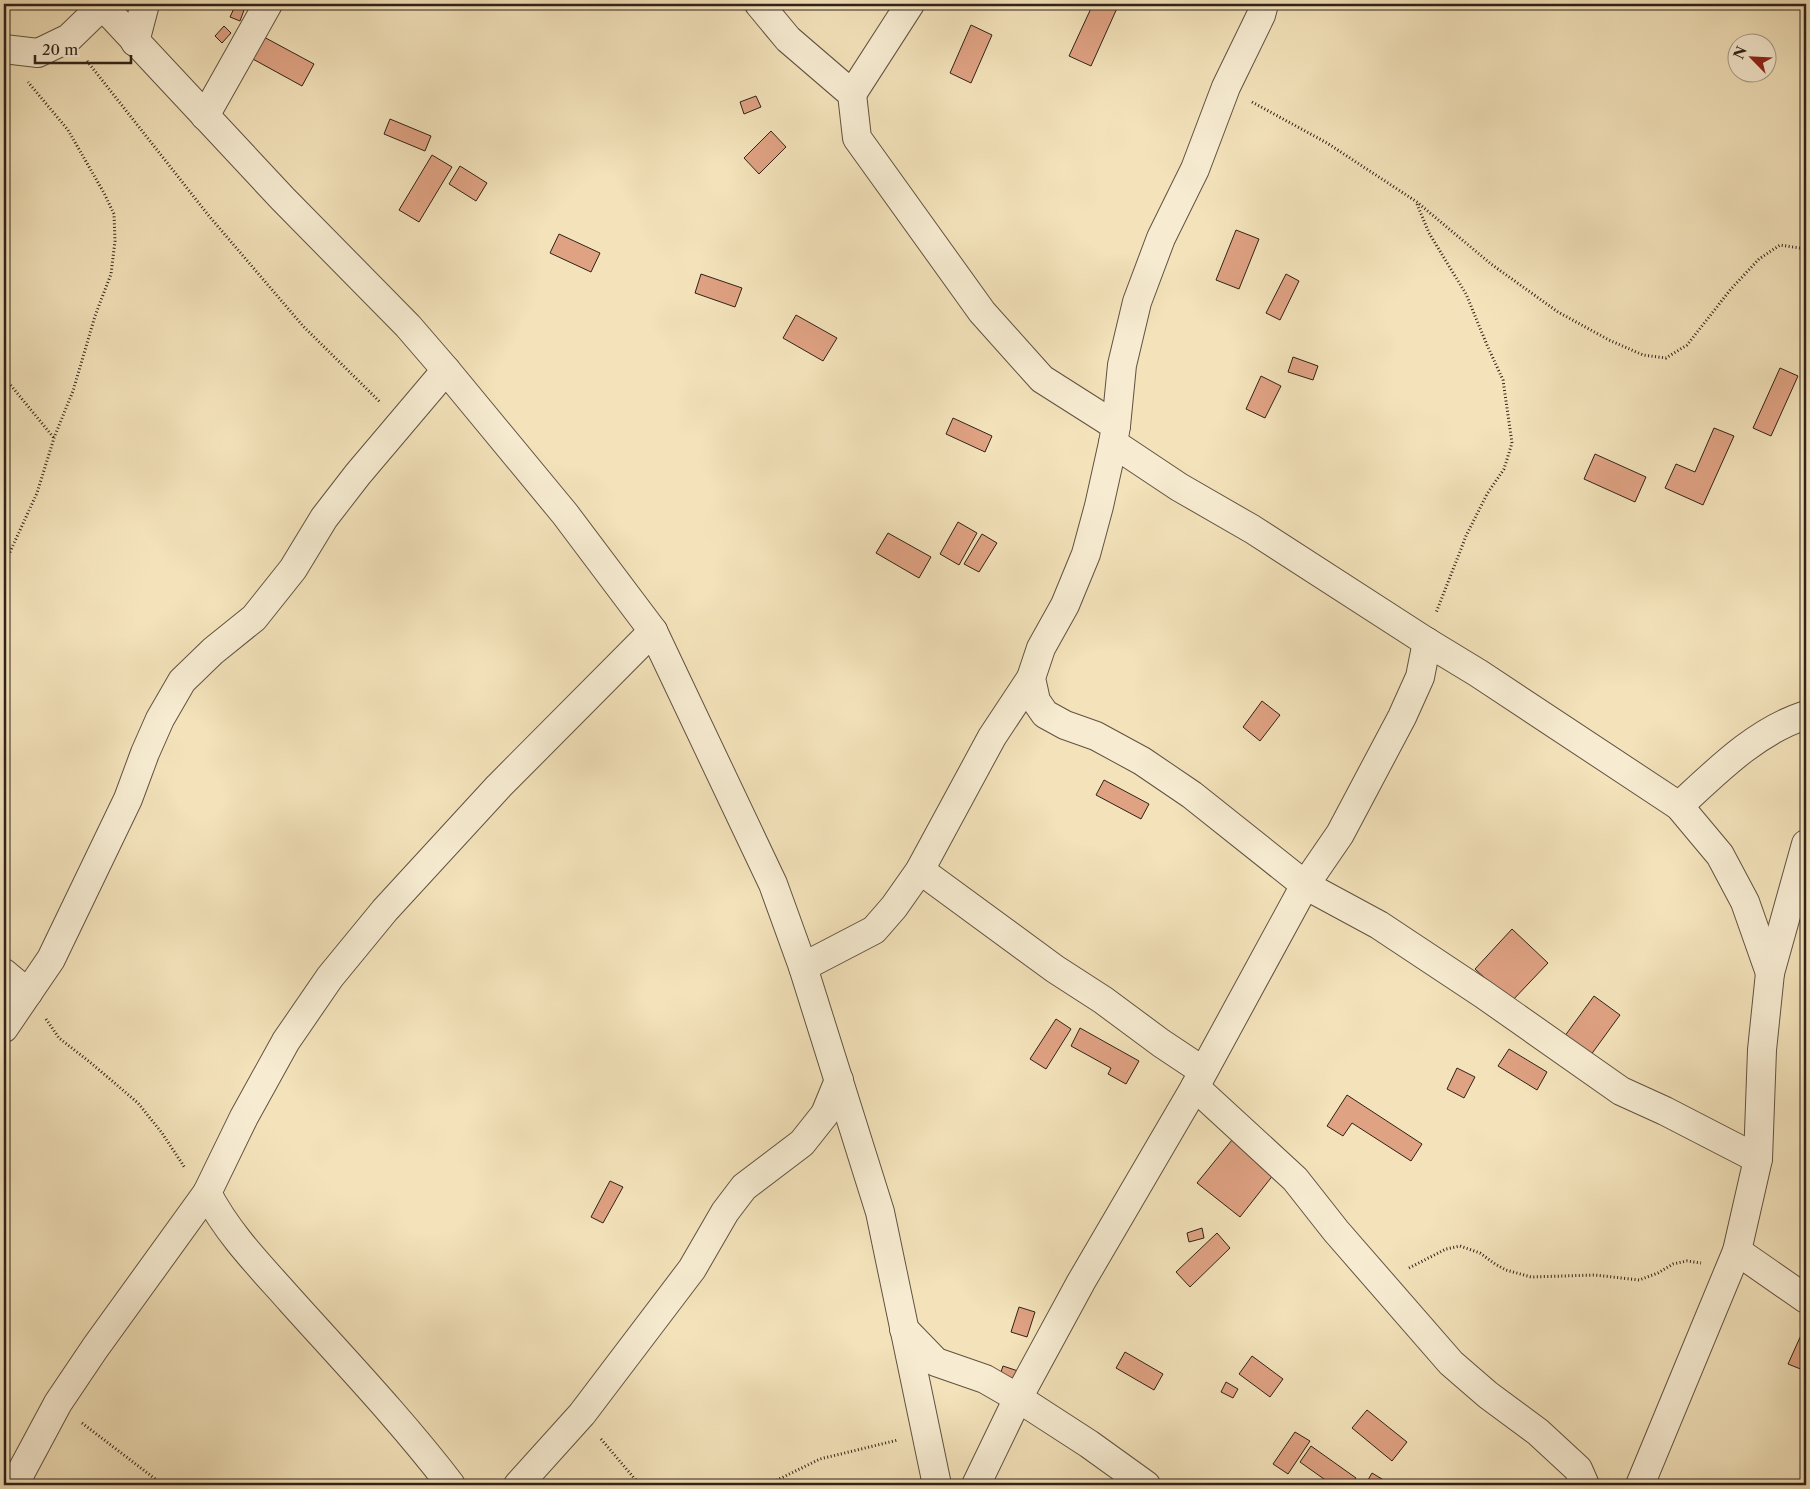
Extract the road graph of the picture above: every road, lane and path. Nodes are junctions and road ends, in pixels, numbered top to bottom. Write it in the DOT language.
graph roads {
  1 [pos="102,4"];
  2 [pos="145,4"];
  3 [pos="268,4"];
  4 [pos="758,4"];
  5 [pos="910,4"];
  6 [pos="1264,4"];
  7 [pos="69,38"];
  8 [pos="135,42"];
  9 [pos="4,50"];
  10 [pos="27,81"];
  11 [pos="1226,87"];
  12 [pos="852,94"];
  13 [pos="204,116"];
  14 [pos="1416,202"];
  15 [pos="1806,249"];
  16 [pos="446,370"];
  17 [pos="4,377"];
  18 [pos="401,423"];
  19 [pos="1114,434"];
  20 [pos="54,438"];
  21 [pos="4,565"];
  22 [pos="654,631"];
  23 [pos="1427,642"];
  24 [pos="1031,678"];
  25 [pos="1806,715"];
  26 [pos="1679,806"];
  27 [pos="1806,844"];
  28 [pos="920,870"];
  29 [pos="1305,885"];
  30 [pos="803,967"];
  31 [pos="4,973"];
  32 [pos="1770,973"];
  33 [pos="28,993"];
  34 [pos="4,1028"];
  35 [pos="1199,1079"];
  36 [pos="839,1080"];
  37 [pos="1758,1159"];
  38 [pos="207,1193"];
  39 [pos="1732,1264"];
  40 [pos="1385,1287"];
  41 [pos="1806,1299"];
  42 [pos="904,1329"];
  43 [pos="1018,1398"];
  44 [pos="58,1403"];
  45 [pos="582,1414"];
  46 [pos="927,1435"];
  47 [pos="14,1485"];
  48 [pos="163,1485"];
  49 [pos="451,1485"];
  50 [pos="518,1485"];
  51 [pos="640,1485"];
  52 [pos="767,1485"];
  53 [pos="938,1485"];
  54 [pos="976,1485"];
  55 [pos="1146,1485"];
  56 [pos="1585,1485"];
  57 [pos="1640,1485"];
  1 -- 7 [label="street"];
  1 -- 8 [label="street"];
  2 -- 8 [label="street"];
  3 -- 13 [label="street"];
  4 -- 12 [label="street"];
  5 -- 12 [label="street"];
  6 -- 11 [label="street"];
  7 -- 9 [label="street"];
  7 -- 18 [label="path"];
  8 -- 13 [label="street"];
  10 -- 20 [label="path"];
  11 -- 14 [label="path"];
  11 -- 19 [label="street"];
  12 -- 19 [label="street"];
  13 -- 16 [label="street"];
  14 -- 15 [label="path"];
  14 -- 23 [label="path"];
  16 -- 18 [label="street"];
  16 -- 22 [label="street"];
  17 -- 20 [label="path"];
  18 -- 33 [label="street"];
  19 -- 23 [label="street"];
  19 -- 24 [label="street"];
  20 -- 21 [label="path"];
  22 -- 30 [label="street"];
  22 -- 38 [label="street"];
  23 -- 26 [label="street"];
  23 -- 29 [label="street"];
  24 -- 28 [label="street"];
  24 -- 29 [label="street"];
  25 -- 26 [label="street"];
  26 -- 32 [label="street"];
  27 -- 32 [label="street"];
  28 -- 30 [label="street"];
  28 -- 35 [label="street"];
  29 -- 35 [label="street"];
  29 -- 37 [label="street"];
  30 -- 36 [label="street"];
  31 -- 33 [label="street"];
  32 -- 37 [label="street"];
  33 -- 34 [label="street"];
  33 -- 38 [label="path"];
  35 -- 40 [label="street"];
  35 -- 43 [label="street"];
  36 -- 42 [label="street"];
  36 -- 45 [label="street"];
  37 -- 39 [label="street"];
  38 -- 44 [label="street"];
  38 -- 49 [label="street"];
  39 -- 40 [label="path"];
  39 -- 41 [label="street"];
  39 -- 57 [label="street"];
  40 -- 56 [label="street"];
  42 -- 43 [label="street"];
  42 -- 46 [label="street"];
  43 -- 54 [label="street"];
  43 -- 55 [label="street"];
  44 -- 47 [label="street"];
  44 -- 48 [label="path"];
  45 -- 50 [label="street"];
  45 -- 51 [label="path"];
  46 -- 52 [label="path"];
  46 -- 53 [label="street"];
}
